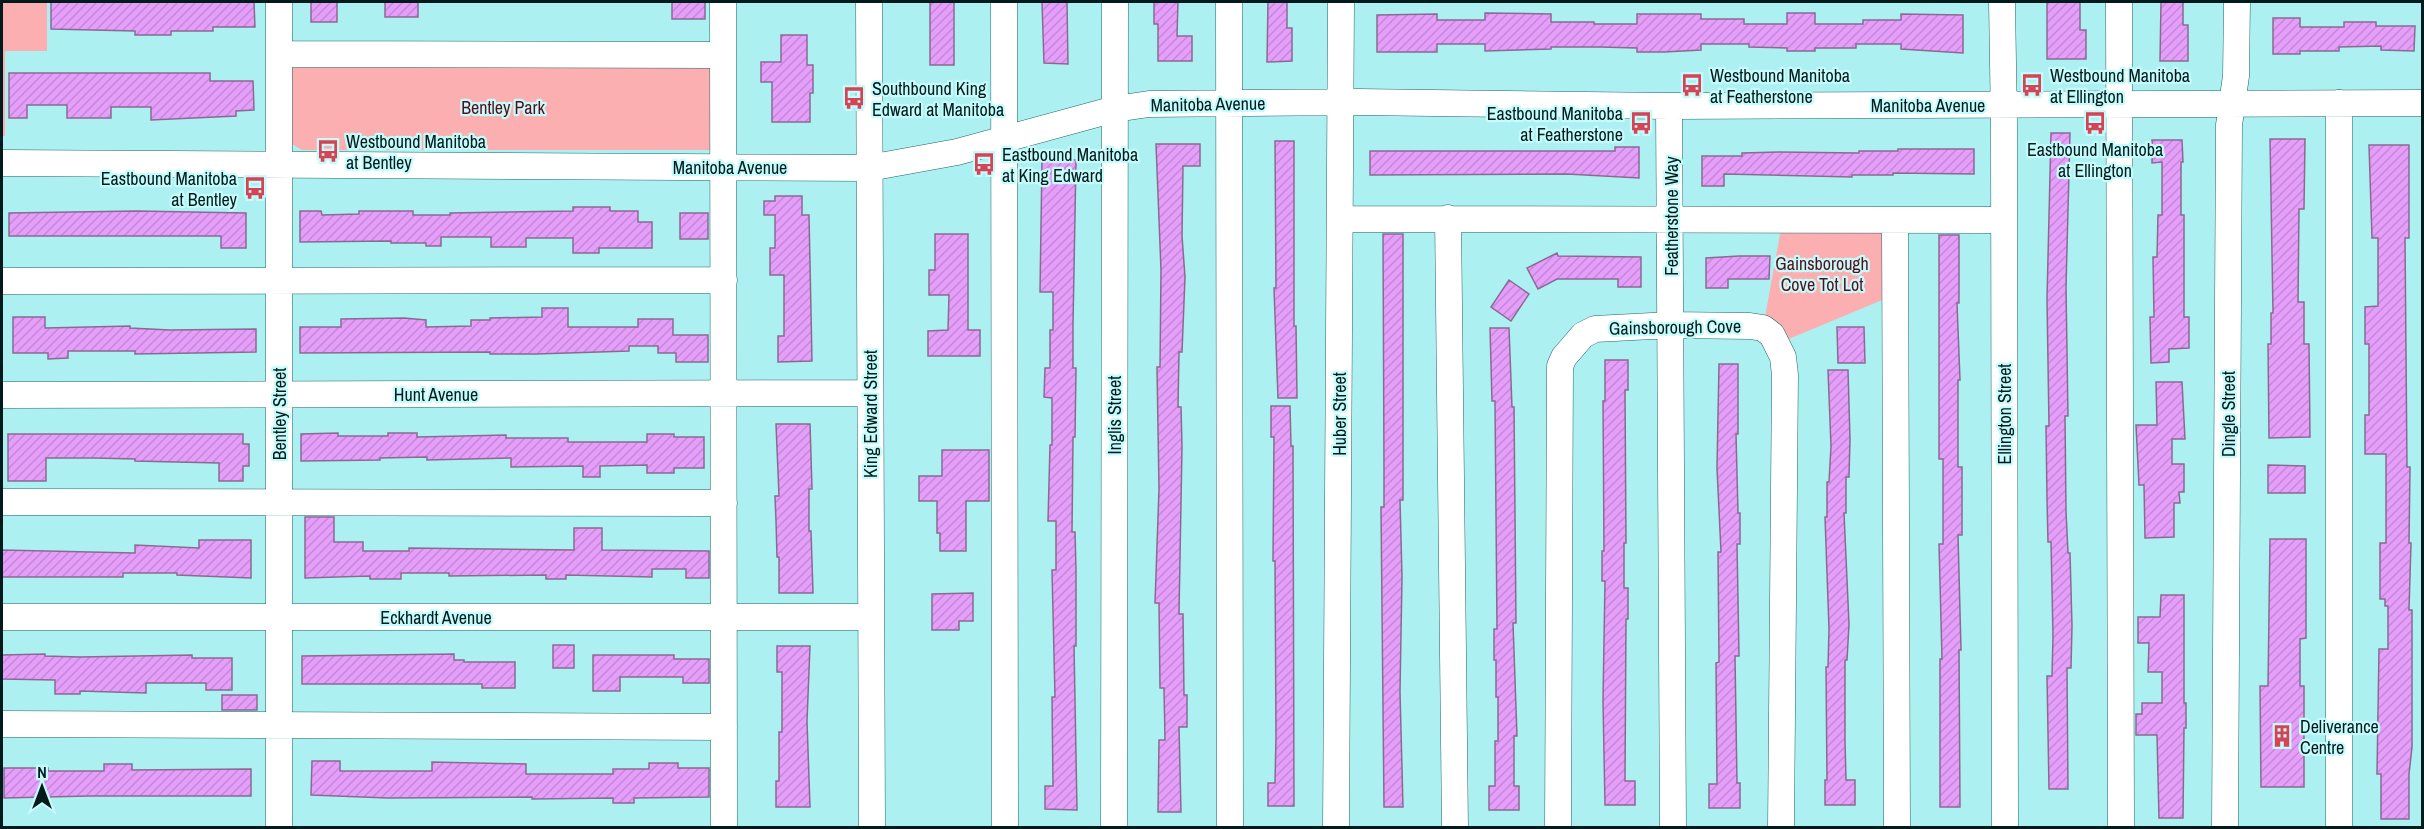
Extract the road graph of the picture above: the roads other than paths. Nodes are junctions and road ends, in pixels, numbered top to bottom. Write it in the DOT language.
graph roads {
  1 [pos="279,2"];
  2 [pos="723,2"];
  3 [pos="869,2"];
  4 [pos="1004,2"];
  5 [pos="1115,2"];
  6 [pos="1229,2"];
  7 [pos="1341,2"];
  8 [pos="2002,2"];
  9 [pos="2119,2"];
  10 [pos="2237,2"];
  11 [pos="279,54"];
  12 [pos="723,55"];
  13 [pos="1229,102"];
  14 [pos="1340,102"];
  15 [pos="2422,102"];
  16 [pos="2232,103"];
  17 [pos="2339,103"];
  18 [pos="2003,104"];
  19 [pos="2119,104"];
  20 [pos="1669,106"];
  21 [pos="1115,109"];
  22 [pos="1003,139"];
  23 [pos="2,163"];
  24 [pos="279,164"];
  25 [pos="723,167"];
  26 [pos="869,168"];
  27 [pos="1448,218"];
  28 [pos="1340,219"];
  29 [pos="2004,220"];
  30 [pos="1671,221"];
  31 [pos="1895,221"];
  32 [pos="279,280"];
  33 [pos="724,280"];
  34 [pos="2,281"];
  35 [pos="1671,325"];
  36 [pos="724,393"];
  37 [pos="870,393"];
  38 [pos="279,395"];
  39 [pos="2,396"];
  40 [pos="2,502"];
  41 [pos="279,502"];
  42 [pos="724,503"];
  43 [pos="2,617"];
  44 [pos="279,617"];
  45 [pos="724,617"];
  46 [pos="871,617"];
  47 [pos="2,724"];
  48 [pos="279,725"];
  49 [pos="724,727"];
  50 [pos="279,828"];
  51 [pos="724,828"];
  52 [pos="872,828"];
  53 [pos="1005,828"];
  54 [pos="1114,828"];
  55 [pos="1230,828"];
  56 [pos="1336,828"];
  57 [pos="1455,828"];
  58 [pos="1558,828"];
  59 [pos="1673,828"];
  60 [pos="1781,828"];
  61 [pos="1896,828"];
  62 [pos="2005,828"];
  63 [pos="2121,828"];
  64 [pos="2225,828"];
  65 [pos="2339,828"];
  1 -- 11 [label="street, Bentley Street"];
  2 -- 12 [label="street"];
  3 -- 26 [label="street, King Edward Street"];
  4 -- 22 [label="street"];
  5 -- 21 [label="street, Inglis Street"];
  6 -- 13 [label="street"];
  7 -- 14 [label="street, Huber Street"];
  8 -- 18 [label="street, Ellington Street"];
  9 -- 19 [label="street"];
  10 -- 16 [label="street, Dingle Street"];
  11 -- 12 [label="street"];
  11 -- 24 [label="street, Bentley Street"];
  12 -- 25 [label="street"];
  13 -- 14 [label="street, Manitoba Avenue"];
  13 -- 21 [label="street, Manitoba Avenue"];
  13 -- 55 [label="street"];
  14 -- 20 [label="street, Manitoba Avenue"];
  14 -- 28 [label="street, Huber Street"];
  15 -- 17 [label="street, Manitoba Avenue"];
  16 -- 17 [label="street, Manitoba Avenue"];
  16 -- 19 [label="street, Manitoba Avenue"];
  16 -- 64 [label="street, Dingle Street"];
  17 -- 65 [label="street"];
  18 -- 19 [label="street, Manitoba Avenue"];
  18 -- 20 [label="street, Manitoba Avenue"];
  18 -- 29 [label="street, Ellington Street"];
  19 -- 63 [label="street"];
  20 -- 30 [label="street, Featherstone Way"];
  21 -- 22 [label="street, Manitoba Avenue"];
  21 -- 54 [label="street, Inglis Street"];
  22 -- 26 [label="street, Manitoba Avenue"];
  22 -- 53 [label="street"];
  23 -- 24 [label="street, Manitoba Avenue"];
  24 -- 25 [label="street, Manitoba Avenue"];
  24 -- 32 [label="street, Bentley Street"];
  25 -- 26 [label="street, Manitoba Avenue"];
  25 -- 33 [label="street"];
  26 -- 37 [label="street, King Edward Street"];
  27 -- 28 [label="street"];
  27 -- 30 [label="street"];
  27 -- 57 [label="street"];
  28 -- 56 [label="street, Huber Street"];
  29 -- 31 [label="street"];
  29 -- 62 [label="street, Ellington Street"];
  30 -- 31 [label="street"];
  30 -- 35 [label="street, Featherstone Way"];
  31 -- 61 [label="street"];
  32 -- 33 [label="street"];
  32 -- 34 [label="street"];
  32 -- 38 [label="street, Bentley Street"];
  33 -- 36 [label="street"];
  35 -- 58 [label="street, Gainsborough Cove"];
  35 -- 59 [label="street, Featherstone Way"];
  35 -- 60 [label="street, Gainsborough Cove"];
  36 -- 37 [label="street, Hunt Avenue"];
  36 -- 38 [label="street, Hunt Avenue"];
  36 -- 42 [label="street"];
  37 -- 46 [label="street, King Edward Street"];
  38 -- 39 [label="street, Hunt Avenue"];
  38 -- 41 [label="street, Bentley Street"];
  40 -- 41 [label="street"];
  41 -- 42 [label="street"];
  41 -- 44 [label="street, Bentley Street"];
  42 -- 45 [label="street"];
  43 -- 44 [label="street, Eckhardt Avenue"];
  44 -- 45 [label="street, Eckhardt Avenue"];
  44 -- 48 [label="street, Bentley Street"];
  45 -- 46 [label="street, Eckhardt Avenue"];
  45 -- 49 [label="street"];
  46 -- 52 [label="street, King Edward Street"];
  47 -- 48 [label="street"];
  48 -- 49 [label="street"];
  48 -- 50 [label="street, Bentley Street"];
  49 -- 51 [label="street"];
}
